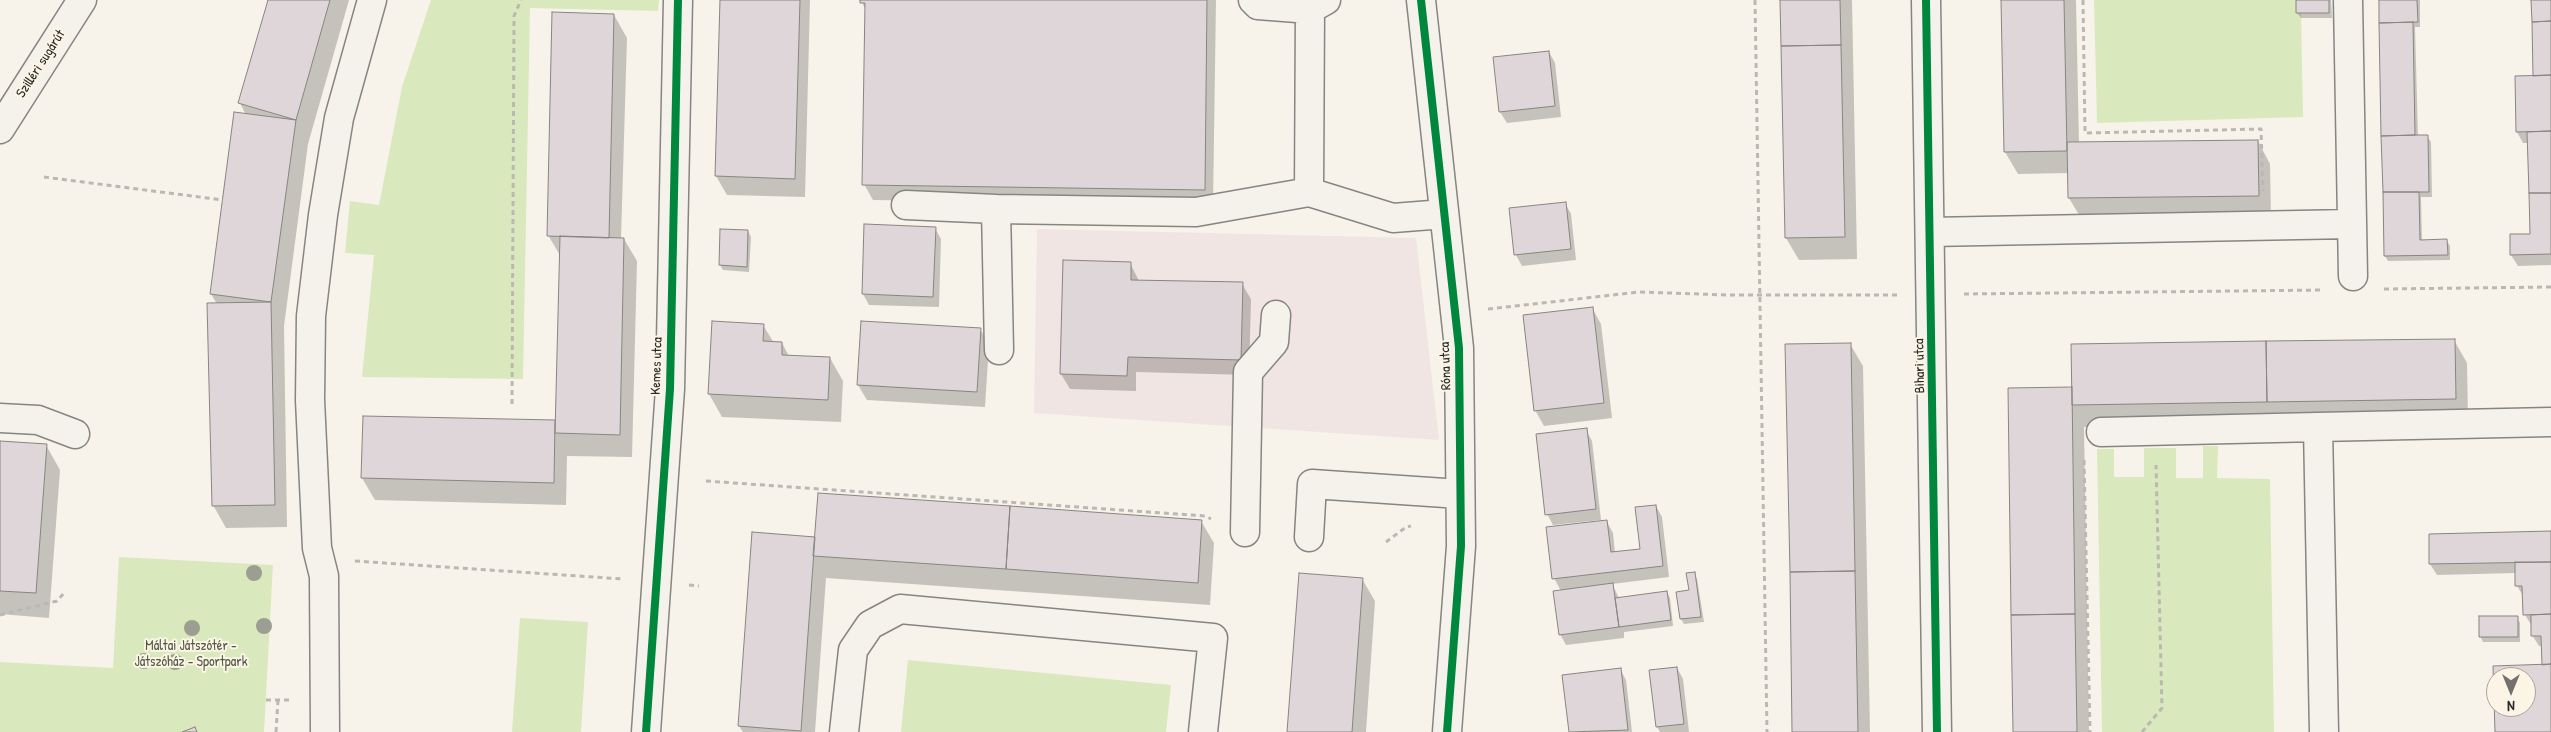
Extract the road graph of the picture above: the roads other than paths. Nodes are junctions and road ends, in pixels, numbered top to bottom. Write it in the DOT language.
graph roads {
  1 [pos="82,0"];
  2 [pos="372,0"];
  3 [pos="678,0"];
  4 [pos="1253,0"];
  5 [pos="1421,0"];
  6 [pos="1926,0"];
  7 [pos="2348,0"];
  8 [pos="1318,4"];
  9 [pos="0,129"];
  10 [pos="1309,192"];
  11 [pos="906,205"];
  12 [pos="996,209"];
  13 [pos="1444,214"];
  14 [pos="2351,224"];
  15 [pos="1930,232"];
  16 [pos="2343,283"];
  17 [pos="1276,315"];
  18 [pos="999,350"];
  19 [pos="0,418"];
  20 [pos="2551,422"];
  21 [pos="2318,427"];
  22 [pos="2100,432"];
  23 [pos="75,434"];
  24 [pos="1460,494"];
  25 [pos="1245,532"];
  26 [pos="1309,537"];
  27 [pos="325,732"];
  28 [pos="646,732"];
  29 [pos="844,732"];
  30 [pos="1203,732"];
  31 [pos="1447,732"];
  32 [pos="1937,732"];
  33 [pos="2324,732"];
  1 -- 9 [label="street, Szilléri sugárút"];
  2 -- 27 [label="street"];
  3 -- 28 [label="street, Kemes utca"];
  4 -- 8 [label="street"];
  5 -- 13 [label="street, Róna utca"];
  6 -- 15 [label="street, Bihari utca"];
  7 -- 14 [label="street"];
  8 -- 10 [label="street"];
  10 -- 12 [label="street"];
  10 -- 13 [label="street"];
  11 -- 12 [label="street"];
  12 -- 18 [label="street"];
  13 -- 24 [label="street, Róna utca"];
  14 -- 15 [label="street"];
  14 -- 16 [label="street"];
  15 -- 32 [label="street, Bihari utca"];
  17 -- 25 [label="street"];
  19 -- 23 [label="street"];
  20 -- 21 [label="street"];
  21 -- 22 [label="street"];
  21 -- 33 [label="street"];
  24 -- 26 [label="street"];
  24 -- 31 [label="street, Róna utca"];
  29 -- 30 [label="street"];
}
